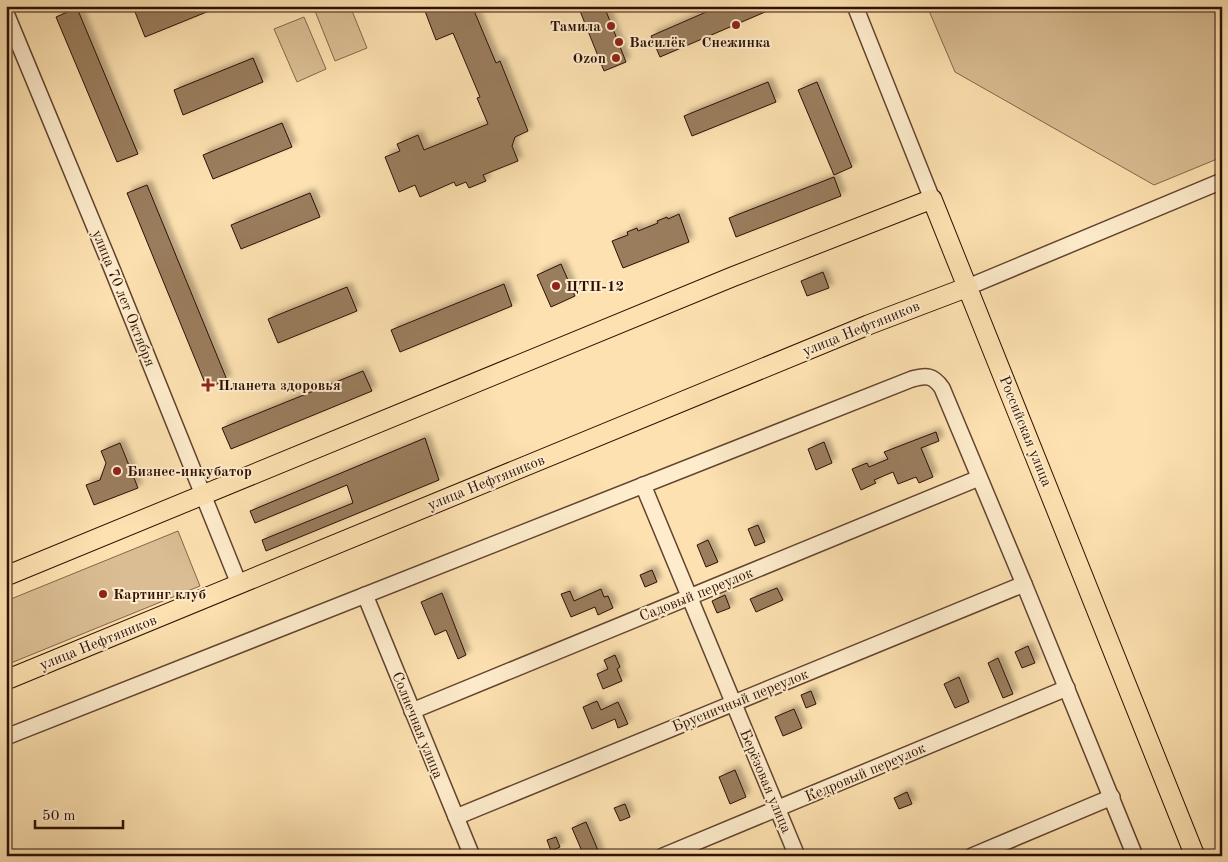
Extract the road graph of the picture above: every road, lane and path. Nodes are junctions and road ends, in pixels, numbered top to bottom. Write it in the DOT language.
graph roads {
  1 [pos="855,6"];
  2 [pos="6,13"];
  3 [pos="1222,181"];
  4 [pos="932,199"];
  5 [pos="968,287"];
  6 [pos="979,478"];
  7 [pos="643,485"];
  8 [pos="203,494"];
  9 [pos="6,576"];
  10 [pos="239,584"];
  11 [pos="1024,584"];
  12 [pos="365,595"];
  13 [pos="689,597"];
  14 [pos="6,680"];
  15 [pos="1067,688"];
  16 [pos="733,703"];
  17 [pos="412,711"];
  18 [pos="6,737"];
  19 [pos="1112,797"];
  20 [pos="777,808"];
  21 [pos="456,817"];
  22 [pos="472,856"];
  23 [pos="663,856"];
  24 [pos="797,856"];
  25 [pos="972,856"];
  26 [pos="1136,856"];
  27 [pos="1195,856"];
  1 -- 4 [label="street, Российская улица"];
  2 -- 8 [label="street, улица 70 лет Октября"];
  3 -- 5 [label="street"];
  4 -- 5 [label="main road, Российская улица"];
  4 -- 8 [label="main road"];
  5 -- 10 [label="main road, улица Нефтяников"];
  5 -- 27 [label="main road, Российская улица"];
  6 -- 7 [label="street"];
  6 -- 11 [label="street"];
  6 -- 13 [label="street, Садовый переулок"];
  7 -- 12 [label="street"];
  7 -- 13 [label="street, Берёзовая улица"];
  8 -- 9 [label="main road"];
  8 -- 10 [label="street, улица 70 лет Октября"];
  10 -- 14 [label="main road, улица Нефтяников"];
  11 -- 15 [label="street"];
  11 -- 16 [label="street, Брусничный переулок"];
  12 -- 17 [label="street, Солнечная улица"];
  12 -- 18 [label="street"];
  13 -- 16 [label="street, Берёзовая улица"];
  13 -- 17 [label="street, Садовый переулок"];
  15 -- 19 [label="street"];
  15 -- 20 [label="street, Кедровый переулок"];
  16 -- 20 [label="street, Берёзовая улица"];
  16 -- 21 [label="street, Брусничный переулок"];
  17 -- 21 [label="street, Солнечная улица"];
  19 -- 25 [label="street"];
  19 -- 26 [label="street"];
  20 -- 23 [label="street, Кедровый переулок"];
  20 -- 24 [label="street, Берёзовая улица"];
  21 -- 22 [label="street, Солнечная улица"];
}
